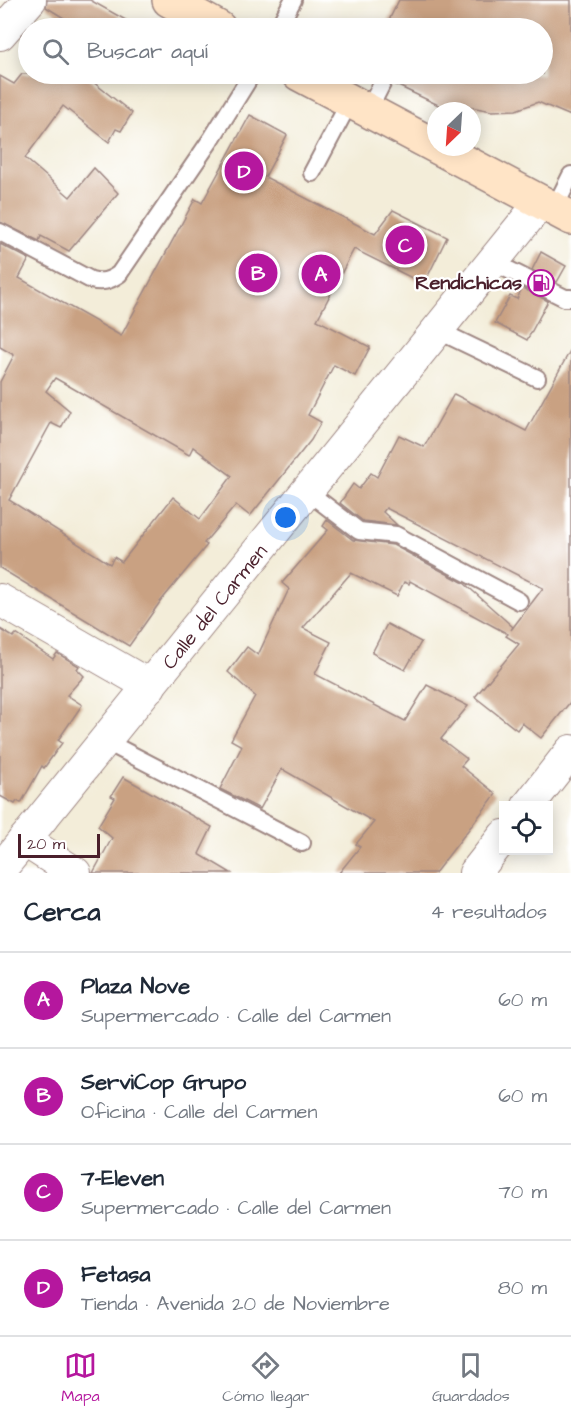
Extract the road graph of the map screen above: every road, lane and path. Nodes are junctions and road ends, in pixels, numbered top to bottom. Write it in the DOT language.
graph roads {
  1 [pos="30,0"];
  2 [pos="169,0"];
  3 [pos="292,0"];
  4 [pos="201,18"];
  5 [pos="283,18"];
  6 [pos="0,34"];
  7 [pos="246,84"];
  8 [pos="318,84"];
  9 [pos="378,84"];
  10 [pos="359,106"];
  11 [pos="312,173"];
  12 [pos="571,175"];
  13 [pos="555,210"];
  14 [pos="0,232"];
  15 [pos="493,262"];
  16 [pos="571,298"];
  17 [pos="437,330"];
  18 [pos="537,378"];
  19 [pos="308,492"];
  20 [pos="0,600"];
  21 [pos="519,601"];
  22 [pos="150,686"];
  23 [pos="105,741"];
  24 [pos="571,751"];
  25 [pos="532,801"];
  26 [pos="24,840"];
  27 [pos="499,842"];
  28 [pos="302,843"];
  29 [pos="0,870"];
  30 [pos="75,873"];
  31 [pos="475,873"];
  1 -- 6 [label="street"];
  2 -- 4 [label="main road"];
  3 -- 5 [label="lane"];
  7 -- 14 [label="lane"];
  8 -- 10 [label="main road"];
  9 -- 10 [label="lane"];
  10 -- 11 [label="lane"];
  10 -- 13 [label="main road"];
  12 -- 13 [label="lane"];
  13 -- 15 [label="street, Calle del Carmen"];
  15 -- 16 [label="lane"];
  15 -- 17 [label="street, Calle del Carmen"];
  17 -- 18 [label="lane"];
  17 -- 19 [label="street, Calle del Carmen"];
  19 -- 21 [label="lane"];
  19 -- 22 [label="street, Calle del Carmen"];
  20 -- 22 [label="street"];
  22 -- 23 [label="street, Calle del Carmen"];
  23 -- 26 [label="street, Calle del Carmen"];
  23 -- 28 [label="lane"];
  24 -- 25 [label="street"];
  26 -- 29 [label="street, Calle del Carmen"];
  26 -- 30 [label="street"];
  27 -- 31 [label="street"];
}
